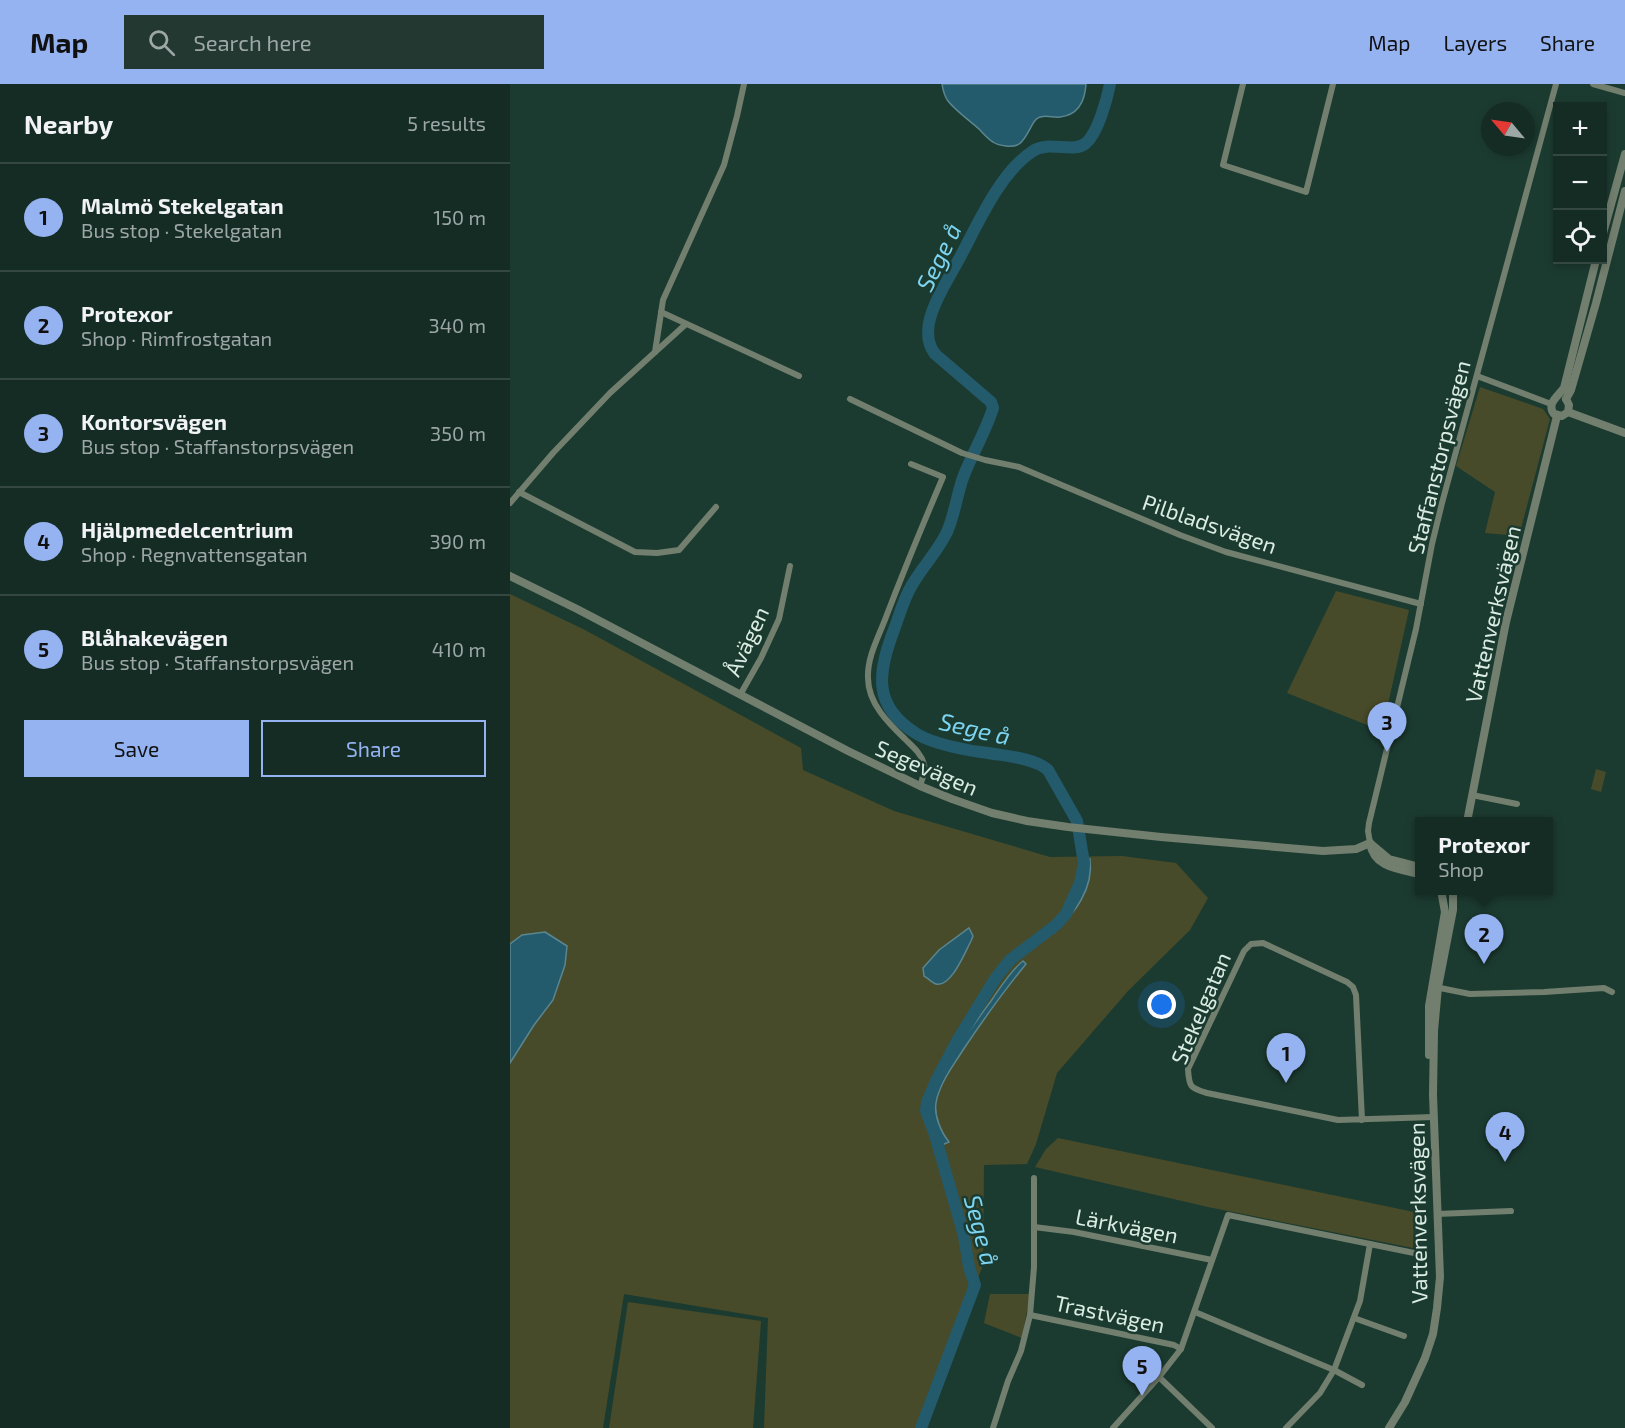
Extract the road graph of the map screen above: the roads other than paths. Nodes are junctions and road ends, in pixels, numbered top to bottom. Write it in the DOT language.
graph roads {
  1 [pos="744,84"];
  2 [pos="1243,84"];
  3 [pos="1333,84"];
  4 [pos="1556,84"];
  5 [pos="1593,84"];
  6 [pos="1625,93"];
  7 [pos="1625,154"];
  8 [pos="1625,191"];
  9 [pos="1607,219"];
  10 [pos="1595,264"];
  11 [pos="661,312"];
  12 [pos="686,324"];
  13 [pos="655,352"];
  14 [pos="800,376"];
  15 [pos="1477,376"];
  16 [pos="850,399"];
  17 [pos="1566,399"];
  18 [pos="1554,401"];
  19 [pos="1568,412"];
  20 [pos="1557,416"];
  21 [pos="1625,433"];
  22 [pos="911,464"];
  23 [pos="519,492"];
  24 [pos="510,503"];
  25 [pos="716,507"];
  26 [pos="790,566"];
  27 [pos="510,576"];
  28 [pos="1421,604"];
  29 [pos="740,694"];
  30 [pos="920,786"];
  31 [pos="1472,795"];
  32 [pos="1517,804"];
  33 [pos="1468,817"];
  34 [pos="1370,843"];
  35 [pos="1415,866"];
  36 [pos="1415,873"];
  37 [pos="1442,895"];
  38 [pos="1453,895"];
  39 [pos="1435,987"];
  40 [pos="1612,992"];
  41 [pos="1434,1117"];
  42 [pos="1362,1120"];
  43 [pos="1034,1178"];
  44 [pos="1511,1211"];
  45 [pos="1437,1214"];
  46 [pos="1034,1227"];
  47 [pos="1370,1244"];
  48 [pos="1419,1254"];
  49 [pos="1212,1260"];
  50 [pos="1195,1312"];
  51 [pos="1030,1315"];
  52 [pos="1354,1318"];
  53 [pos="1404,1336"];
  54 [pos="1181,1349"];
  55 [pos="1334,1370"];
  56 [pos="1159,1377"];
  57 [pos="1362,1385"];
  58 [pos="993,1428"];
  59 [pos="1113,1428"];
  60 [pos="1212,1428"];
  61 [pos="1286,1428"];
  62 [pos="1389,1428"];
  1 -- 11 [label="street"];
  2 -- 3 [label="street"];
  4 -- 15 [label="street, Staffanstorpsvägen"];
  5 -- 6 [label="street"];
  7 -- 9 [label="street"];
  8 -- 17 [label="street"];
  10 -- 18 [label="street"];
  11 -- 12 [label="street"];
  11 -- 13 [label="street"];
  12 -- 13 [label="street"];
  12 -- 14 [label="street"];
  13 -- 23 [label="street"];
  15 -- 18 [label="street"];
  15 -- 28 [label="street, Staffanstorpsvägen"];
  16 -- 28 [label="street, Pilbladsvägen"];
  17 -- 18 [label="street"];
  17 -- 19 [label="street"];
  18 -- 20 [label="street"];
  19 -- 20 [label="street"];
  19 -- 21 [label="street"];
  20 -- 31 [label="street, Vattenverksvägen"];
  22 -- 30 [label="street"];
  23 -- 24 [label="street"];
  23 -- 25 [label="street"];
  26 -- 29 [label="street, Åvägen"];
  27 -- 29 [label="street, Segevägen"];
  28 -- 34 [label="street, Staffanstorpsvägen"];
  29 -- 30 [label="street, Segevägen"];
  30 -- 34 [label="street, Segevägen"];
  31 -- 32 [label="street"];
  31 -- 33 [label="street, Vattenverksvägen"];
  34 -- 35 [label="street"];
  34 -- 36 [label="street"];
  37 -- 39 [label="street, Vattenverksvägen"];
  38 -- 39 [label="street, Vattenverksvägen"];
  39 -- 40 [label="street"];
  39 -- 41 [label="street, Vattenverksvägen"];
  41 -- 42 [label="street, Stekelgatan"];
  41 -- 45 [label="street, Vattenverksvägen"];
  42 -- 42 [label="street, Stekelgatan"];
  43 -- 46 [label="street"];
  44 -- 45 [label="street"];
  45 -- 62 [label="street, Vattenverksvägen"];
  46 -- 49 [label="street, Lärkvägen"];
  46 -- 51 [label="street"];
  47 -- 48 [label="street"];
  47 -- 49 [label="street"];
  47 -- 52 [label="street"];
  49 -- 50 [label="street"];
  50 -- 54 [label="street"];
  50 -- 55 [label="street"];
  51 -- 54 [label="street, Trastvägen"];
  51 -- 58 [label="street"];
  52 -- 53 [label="street"];
  52 -- 55 [label="street"];
  54 -- 56 [label="street"];
  55 -- 57 [label="street"];
  55 -- 61 [label="street"];
  56 -- 59 [label="street"];
  56 -- 60 [label="street"];
}
